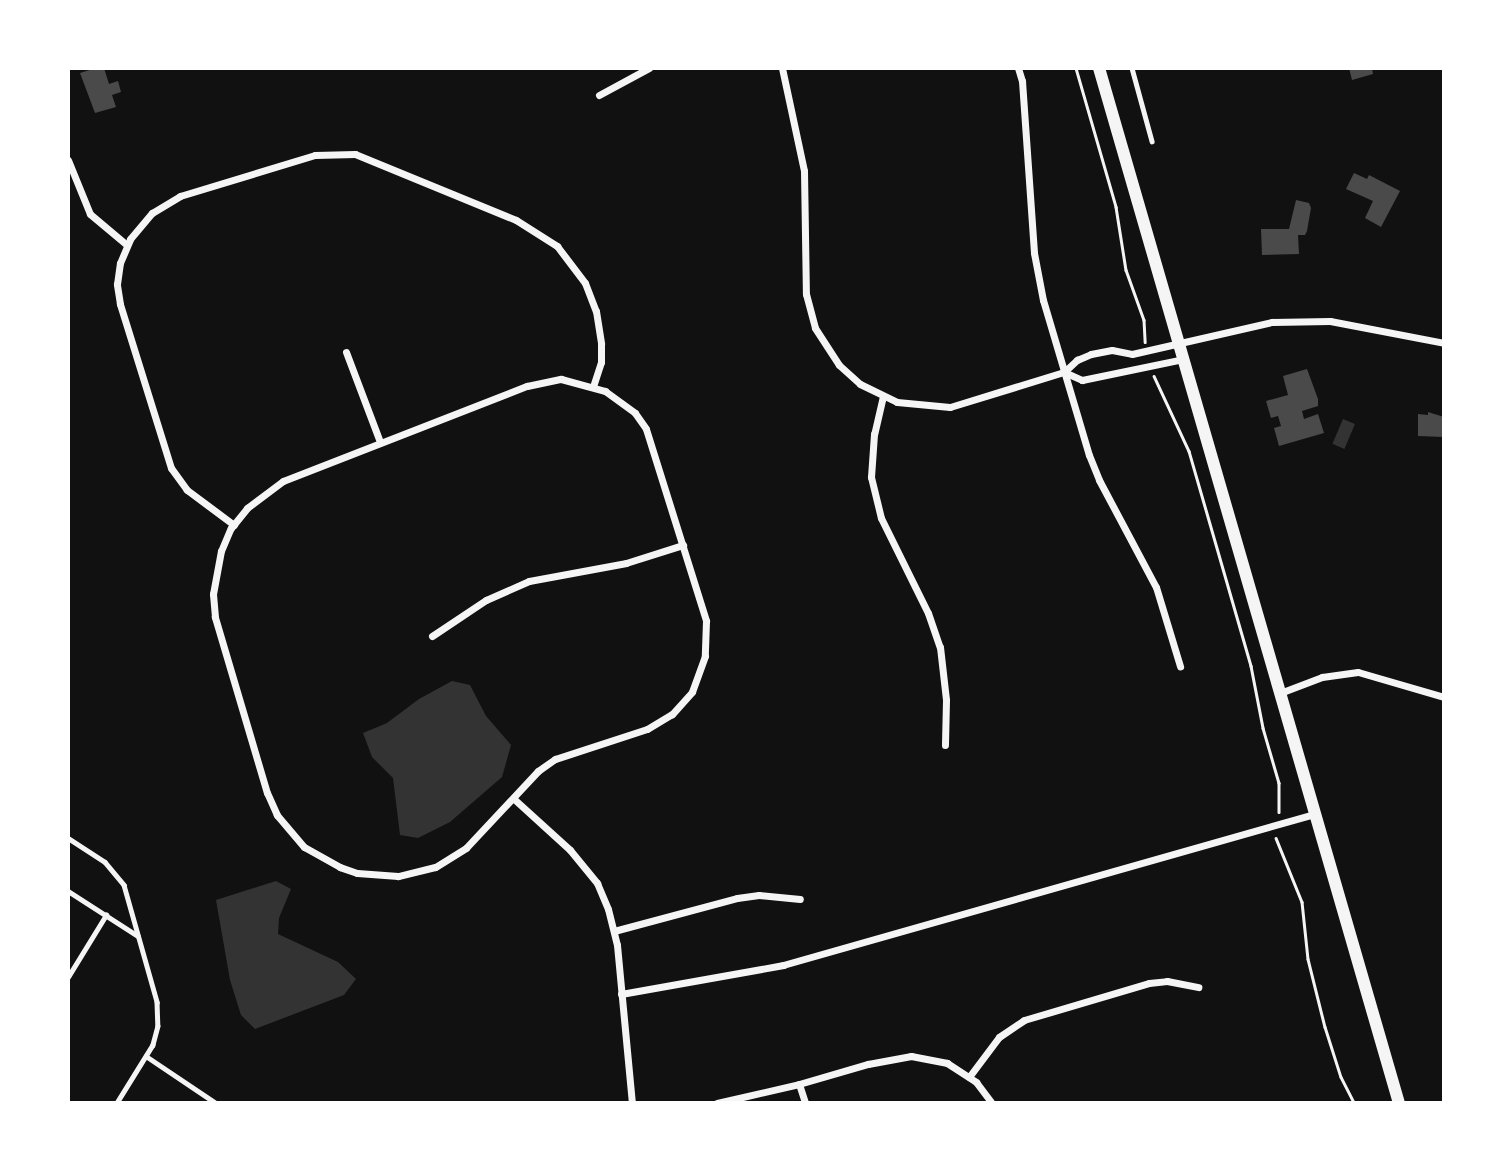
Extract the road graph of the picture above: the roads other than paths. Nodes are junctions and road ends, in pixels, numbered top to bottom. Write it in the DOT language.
graph roads {
  1 [pos="649,68"];
  2 [pos="782,68"];
  3 [pos="1018,68"];
  4 [pos="1099,68"];
  5 [pos="1132,68"];
  6 [pos="599,95"];
  7 [pos="1152,141"];
  8 [pos="68,160"];
  9 [pos="127,245"];
  10 [pos="1444,343"];
  11 [pos="1178,344"];
  12 [pos="346,352"];
  13 [pos="1182,359"];
  14 [pos="1064,372"];
  15 [pos="593,386"];
  16 [pos="883,396"];
  17 [pos="380,442"];
  18 [pos="234,525"];
  19 [pos="683,545"];
  20 [pos="432,636"];
  21 [pos="1180,666"];
  22 [pos="1280,693"];
  23 [pos="1444,697"];
  24 [pos="945,745"];
  25 [pos="514,799"];
  26 [pos="1314,814"];
  27 [pos="68,838"];
  28 [pos="68,891"];
  29 [pos="800,898"];
  30 [pos="106,915"];
  31 [pos="614,931"];
  32 [pos="139,937"];
  33 [pos="68,976"];
  34 [pos="1198,987"];
  35 [pos="621,994"];
  36 [pos="146,1056"];
  37 [pos="969,1077"];
  38 [pos="799,1084"];
  39 [pos="117,1103"];
  40 [pos="216,1103"];
  41 [pos="632,1103"];
  42 [pos="716,1103"];
  43 [pos="805,1103"];
  44 [pos="992,1103"];
  45 [pos="1399,1103"];
  1 -- 6 [label="street"];
  2 -- 16 [label="street"];
  3 -- 14 [label="street"];
  4 -- 11 [label="main road"];
  5 -- 7 [label="lane"];
  8 -- 9 [label="street"];
  9 -- 15 [label="street"];
  9 -- 18 [label="street"];
  10 -- 11 [label="street"];
  11 -- 13 [label="main road"];
  11 -- 14 [label="street"];
  12 -- 17 [label="street"];
  13 -- 14 [label="street"];
  13 -- 22 [label="main road"];
  14 -- 16 [label="street"];
  14 -- 21 [label="street"];
  15 -- 17 [label="street"];
  15 -- 19 [label="street"];
  16 -- 24 [label="street"];
  17 -- 18 [label="street"];
  18 -- 25 [label="street"];
  19 -- 20 [label="street"];
  19 -- 25 [label="street"];
  22 -- 23 [label="street"];
  22 -- 26 [label="main road"];
  25 -- 31 [label="street"];
  26 -- 35 [label="street"];
  26 -- 45 [label="main road"];
  27 -- 32 [label="lane"];
  28 -- 30 [label="lane"];
  29 -- 31 [label="street"];
  30 -- 32 [label="lane"];
  30 -- 33 [label="lane"];
  31 -- 35 [label="street"];
  32 -- 36 [label="lane"];
  34 -- 37 [label="street"];
  35 -- 41 [label="street"];
  36 -- 39 [label="lane"];
  36 -- 40 [label="lane"];
  37 -- 38 [label="street"];
  37 -- 44 [label="street"];
  38 -- 42 [label="street"];
  38 -- 43 [label="street"];
}
